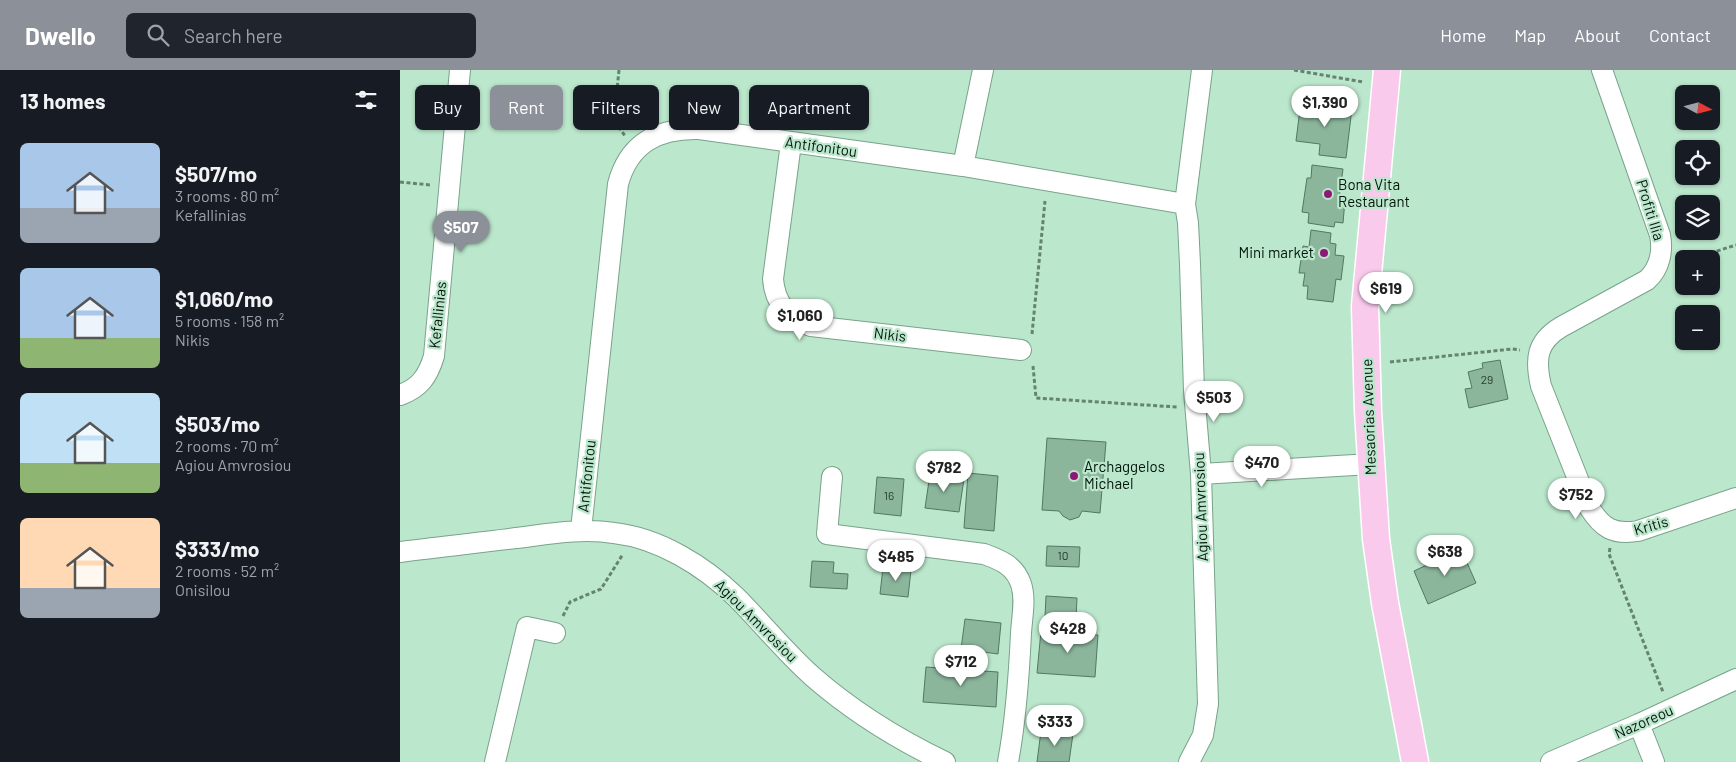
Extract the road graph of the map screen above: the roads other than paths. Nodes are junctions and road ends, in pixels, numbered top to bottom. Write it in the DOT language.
graph roads {
  1 [pos="460,70"];
  2 [pos="983,70"];
  3 [pos="1202,70"];
  4 [pos="1602,70"];
  5 [pos="1386,78"];
  6 [pos="791,143"];
  7 [pos="964,166"];
  8 [pos="1185,204"];
  9 [pos="1026,347"];
  10 [pos="1538,352"];
  11 [pos="400,395"];
  12 [pos="1371,464"];
  13 [pos="1201,474"];
  14 [pos="832,477"];
  15 [pos="1736,498"];
  16 [pos="581,530"];
  17 [pos="400,552"];
  18 [pos="555,633"];
  19 [pos="1736,679"];
  20 [pos="1639,724"];
  21 [pos="495,762"];
  22 [pos="945,762"];
  23 [pos="1008,762"];
  24 [pos="1189,762"];
  25 [pos="1415,762"];
  26 [pos="1551,762"];
  27 [pos="1654,762"];
  1 -- 11 [label="street, Kefallinias"];
  2 -- 7 [label="street"];
  3 -- 8 [label="street, Agiou Amvrosiou"];
  4 -- 10 [label="street, Profiti Ilia"];
  5 -- 12 [label="main road, Mesaorias Avenue"];
  6 -- 7 [label="street, Antifonitou"];
  6 -- 9 [label="street, Nikis"];
  6 -- 16 [label="street, Antifonitou"];
  7 -- 8 [label="street, Antifonitou"];
  8 -- 13 [label="street, Agiou Amvrosiou"];
  10 -- 15 [label="street, Kritis"];
  12 -- 13 [label="street"];
  12 -- 25 [label="main road, Mesaorias Avenue"];
  13 -- 24 [label="street, Agiou Amvrosiou"];
  14 -- 23 [label="street"];
  16 -- 17 [label="street, Agiou Amvrosiou"];
  16 -- 22 [label="street, Agiou Amvrosiou"];
  18 -- 21 [label="street"];
  19 -- 20 [label="street, Nazoreou"];
  20 -- 26 [label="street, Nazoreou"];
  20 -- 27 [label="street"];
}
